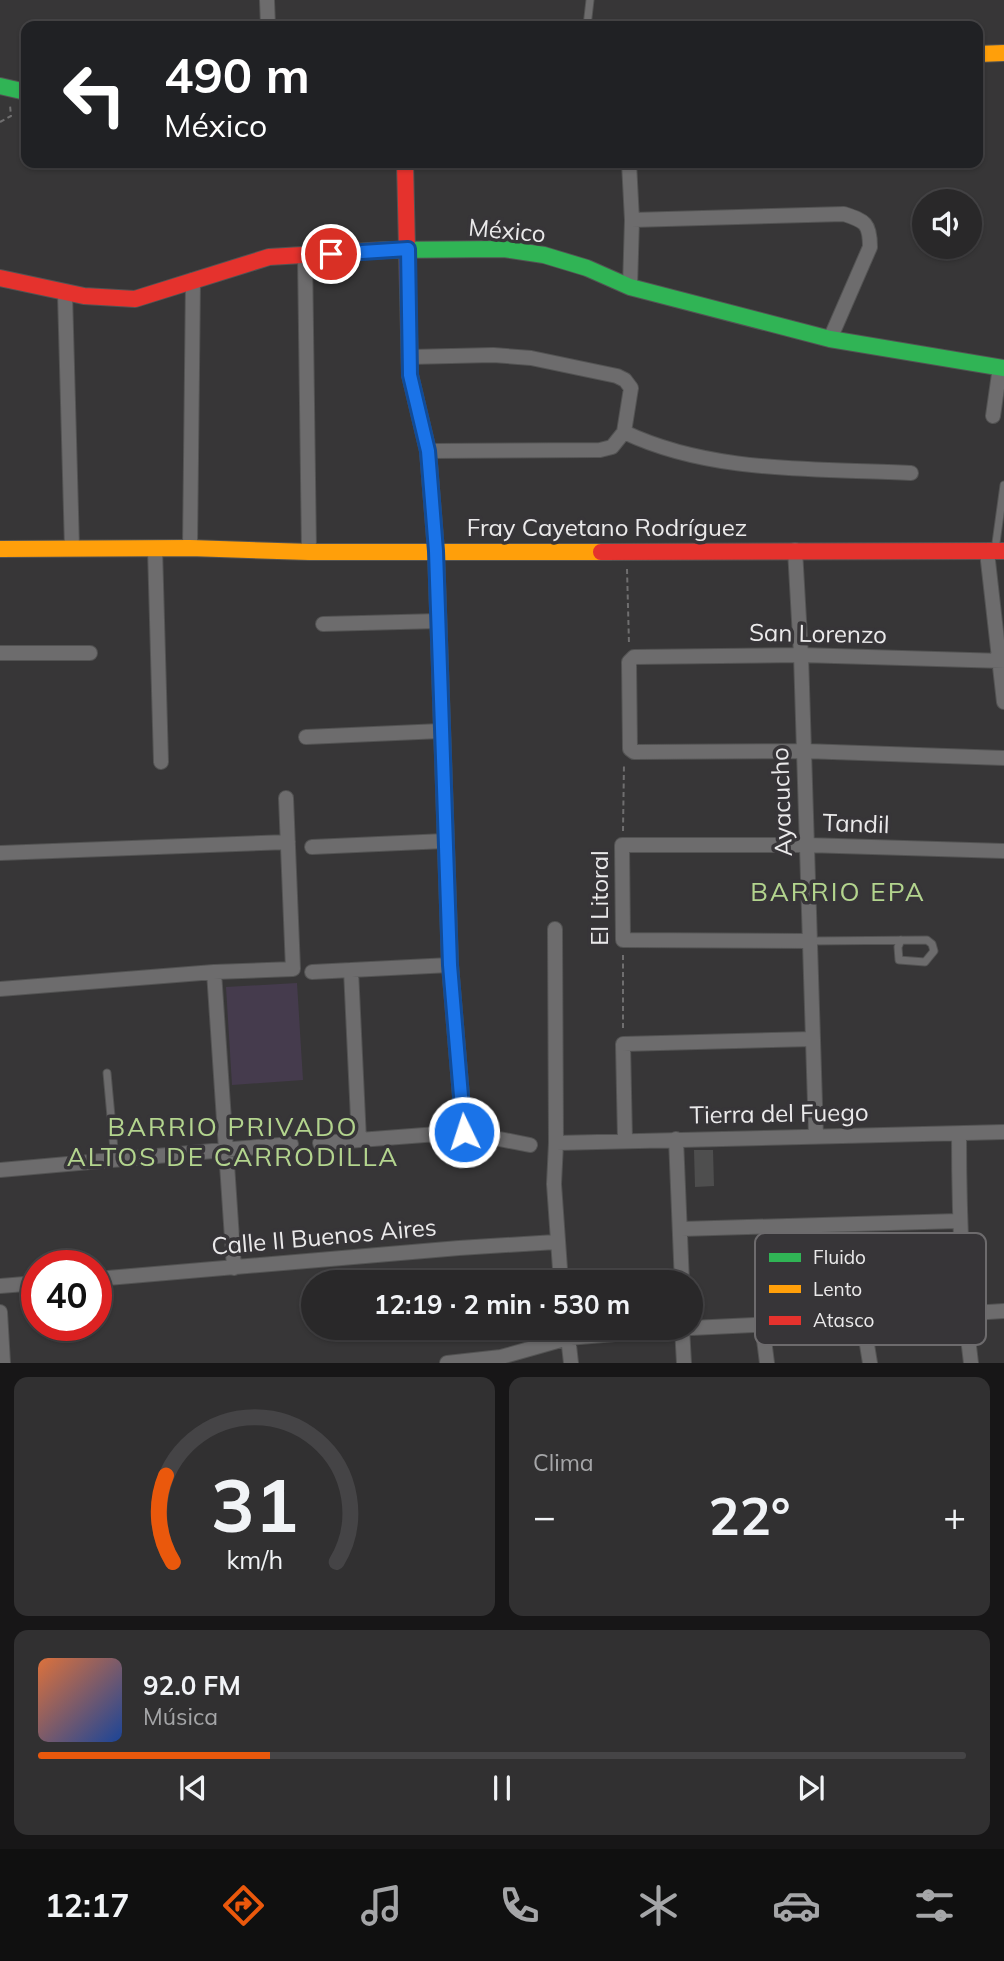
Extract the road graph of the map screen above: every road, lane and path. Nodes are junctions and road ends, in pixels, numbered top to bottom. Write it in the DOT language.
graph roads {
  1 [pos="267,0"];
  2 [pos="590,0"];
  3 [pos="268,21"];
  4 [pos="588,21"];
  5 [pos="1004,53"];
  6 [pos="983,54"];
  7 [pos="0,86"];
  8 [pos="21,91"];
  9 [pos="21,99"];
  10 [pos="0,101"];
  11 [pos="405,168"];
  12 [pos="629,168"];
  13 [pos="632,220"];
  14 [pos="408,249"];
  15 [pos="305,255"];
  16 [pos="0,278"];
  17 [pos="193,279"];
  18 [pos="630,286"];
  19 [pos="65,294"];
  20 [pos="830,339"];
  21 [pos="410,357"];
  22 [pos="1002,367"];
  23 [pos="993,416"];
  24 [pos="624,432"];
  25 [pos="428,451"];
  26 [pos="911,473"];
  27 [pos="1004,485"];
  28 [pos="72,548"];
  29 [pos="155,548"];
  30 [pos="190,548"];
  31 [pos="0,549"];
  32 [pos="436,551"];
  33 [pos="627,551"];
  34 [pos="795,551"];
  35 [pos="995,551"];
  36 [pos="309,552"];
  37 [pos="439,621"];
  38 [pos="323,624"];
  39 [pos="0,653"];
  40 [pos="90,653"];
  41 [pos="801,656"];
  42 [pos="630,661"];
  43 [pos="1002,661"];
  44 [pos="1004,702"];
  45 [pos="441,731"];
  46 [pos="306,737"];
  47 [pos="632,751"];
  48 [pos="804,751"];
  49 [pos="1004,758"];
  50 [pos="161,762"];
  51 [pos="286,797"];
  52 [pos="445,841"];
  53 [pos="288,842"];
  54 [pos="622,845"];
  55 [pos="806,845"];
  56 [pos="312,847"];
  57 [pos="1004,851"];
  58 [pos="0,853"];
  59 [pos="555,929"];
  60 [pos="623,940"];
  61 [pos="901,940"];
  62 [pos="809,941"];
  63 [pos="450,965"];
  64 [pos="351,971"];
  65 [pos="214,972"];
  66 [pos="312,972"];
  67 [pos="0,989"];
  68 [pos="813,1039"];
  69 [pos="623,1044"];
  70 [pos="107,1073"];
  71 [pos="464,1132"];
  72 [pos="1004,1132"];
  73 [pos="959,1134"];
  74 [pos="816,1136"];
  75 [pos="676,1139"];
  76 [pos="359,1140"];
  77 [pos="625,1140"];
  78 [pos="320,1143"];
  79 [pos="556,1143"];
  80 [pos="292,1144"];
  81 [pos="530,1145"];
  82 [pos="226,1151"];
  83 [pos="115,1160"];
  84 [pos="0,1170"];
  85 [pos="958,1221"];
  86 [pos="681,1229"];
  87 [pos="959,1233"];
  88 [pos="556,1242"];
  89 [pos="234,1268"];
  90 [pos="559,1270"];
  91 [pos="682,1270"];
  92 [pos="112,1278"];
  93 [pos="21,1284"];
  94 [pos="0,1286"];
  95 [pos="1004,1311"];
  96 [pos="0,1312"];
  97 [pos="986,1312"];
  98 [pos="755,1324"];
  99 [pos="703,1327"];
  100 [pos="550,1340"];
  101 [pos="568,1340"];
  102 [pos="683,1340"];
  103 [pos="765,1345"];
  104 [pos="867,1345"];
  105 [pos="969,1345"];
  106 [pos="502,1360"];
  107 [pos="3,1363"];
  108 [pos="447,1363"];
  109 [pos="571,1363"];
  110 [pos="684,1363"];
  111 [pos="767,1363"];
  112 [pos="870,1363"];
  113 [pos="971,1363"];
  1 -- 3 [label="street"];
  2 -- 4 [label="lane"];
  5 -- 6 [label="street"];
  7 -- 8 [label="street"];
  9 -- 10 [label="street"];
  11 -- 14 [label="street"];
  12 -- 13 [label="street"];
  13 -- 18 [label="street"];
  13 -- 20 [label="street"];
  14 -- 15 [label="street, México"];
  14 -- 18 [label="street, México"];
  14 -- 21 [label="street"];
  15 -- 17 [label="street, México"];
  15 -- 36 [label="street"];
  16 -- 19 [label="street, México"];
  17 -- 19 [label="street, México"];
  17 -- 30 [label="street"];
  18 -- 20 [label="street, México"];
  19 -- 28 [label="street"];
  20 -- 22 [label="street, México"];
  21 -- 24 [label="street"];
  21 -- 25 [label="street"];
  22 -- 23 [label="street"];
  24 -- 25 [label="street"];
  24 -- 26 [label="street"];
  25 -- 32 [label="street"];
  27 -- 35 [label="lane"];
  28 -- 29 [label="street, Fray Cayetano Rodríguez"];
  28 -- 31 [label="street, Fray Cayetano Rodríguez"];
  29 -- 30 [label="street, Fray Cayetano Rodríguez"];
  29 -- 50 [label="street"];
  30 -- 36 [label="street, Fray Cayetano Rodríguez"];
  32 -- 33 [label="street, Fray Cayetano Rodríguez"];
  32 -- 36 [label="street, Fray Cayetano Rodríguez"];
  32 -- 37 [label="street"];
  33 -- 34 [label="street, Fray Cayetano Rodríguez"];
  33 -- 42 [label="path"];
  34 -- 35 [label="street, Fray Cayetano Rodríguez"];
  34 -- 41 [label="street, Ayacucho"];
  35 -- 43 [label="street"];
  37 -- 38 [label="street"];
  37 -- 45 [label="street"];
  39 -- 40 [label="street"];
  41 -- 42 [label="street, San Lorenzo"];
  41 -- 43 [label="street, San Lorenzo"];
  41 -- 48 [label="street, Ayacucho"];
  42 -- 47 [label="street"];
  43 -- 44 [label="street"];
  45 -- 46 [label="street"];
  45 -- 52 [label="street"];
  47 -- 48 [label="street"];
  47 -- 54 [label="path, El Litoral"];
  48 -- 49 [label="street"];
  48 -- 55 [label="street, Ayacucho"];
  51 -- 53 [label="street"];
  52 -- 56 [label="street"];
  52 -- 63 [label="street"];
  53 -- 58 [label="street"];
  53 -- 65 [label="street"];
  54 -- 55 [label="street, Tandil"];
  54 -- 60 [label="street, El Litoral"];
  55 -- 57 [label="street, Tandil"];
  55 -- 62 [label="street, Ayacucho"];
  59 -- 79 [label="street"];
  60 -- 62 [label="street"];
  60 -- 69 [label="path, El Litoral"];
  61 -- 61 [label="lane"];
  61 -- 62 [label="lane"];
  62 -- 68 [label="street, Ayacucho"];
  63 -- 64 [label="street"];
  63 -- 71 [label="street"];
  64 -- 66 [label="street"];
  64 -- 76 [label="street"];
  65 -- 67 [label="street"];
  65 -- 82 [label="street"];
  68 -- 69 [label="street"];
  68 -- 74 [label="street, Ayacucho"];
  69 -- 77 [label="street"];
  70 -- 83 [label="lane"];
  71 -- 76 [label="street"];
  71 -- 81 [label="street"];
  72 -- 73 [label="street, Tierra del Fuego"];
  73 -- 74 [label="street, Tierra del Fuego"];
  73 -- 85 [label="street"];
  74 -- 75 [label="street, Tierra del Fuego"];
  75 -- 77 [label="street, Tierra del Fuego"];
  75 -- 86 [label="street"];
  76 -- 78 [label="street"];
  77 -- 79 [label="street, Tierra del Fuego"];
  79 -- 88 [label="street"];
  80 -- 82 [label="street"];
  82 -- 83 [label="street"];
  82 -- 89 [label="street"];
  83 -- 84 [label="street"];
  85 -- 86 [label="street"];
  85 -- 87 [label="street"];
  86 -- 91 [label="street"];
  88 -- 89 [label="street, Calle II Buenos Aires"];
  88 -- 90 [label="street"];
  89 -- 92 [label="street, Calle II Buenos Aires"];
  93 -- 94 [label="street"];
  95 -- 97 [label="street"];
  96 -- 107 [label="street"];
  98 -- 99 [label="street"];
  100 -- 106 [label="street"];
  101 -- 109 [label="street"];
  102 -- 110 [label="street"];
  103 -- 111 [label="street"];
  104 -- 112 [label="street"];
  105 -- 113 [label="street"];
  106 -- 108 [label="street"];
}
